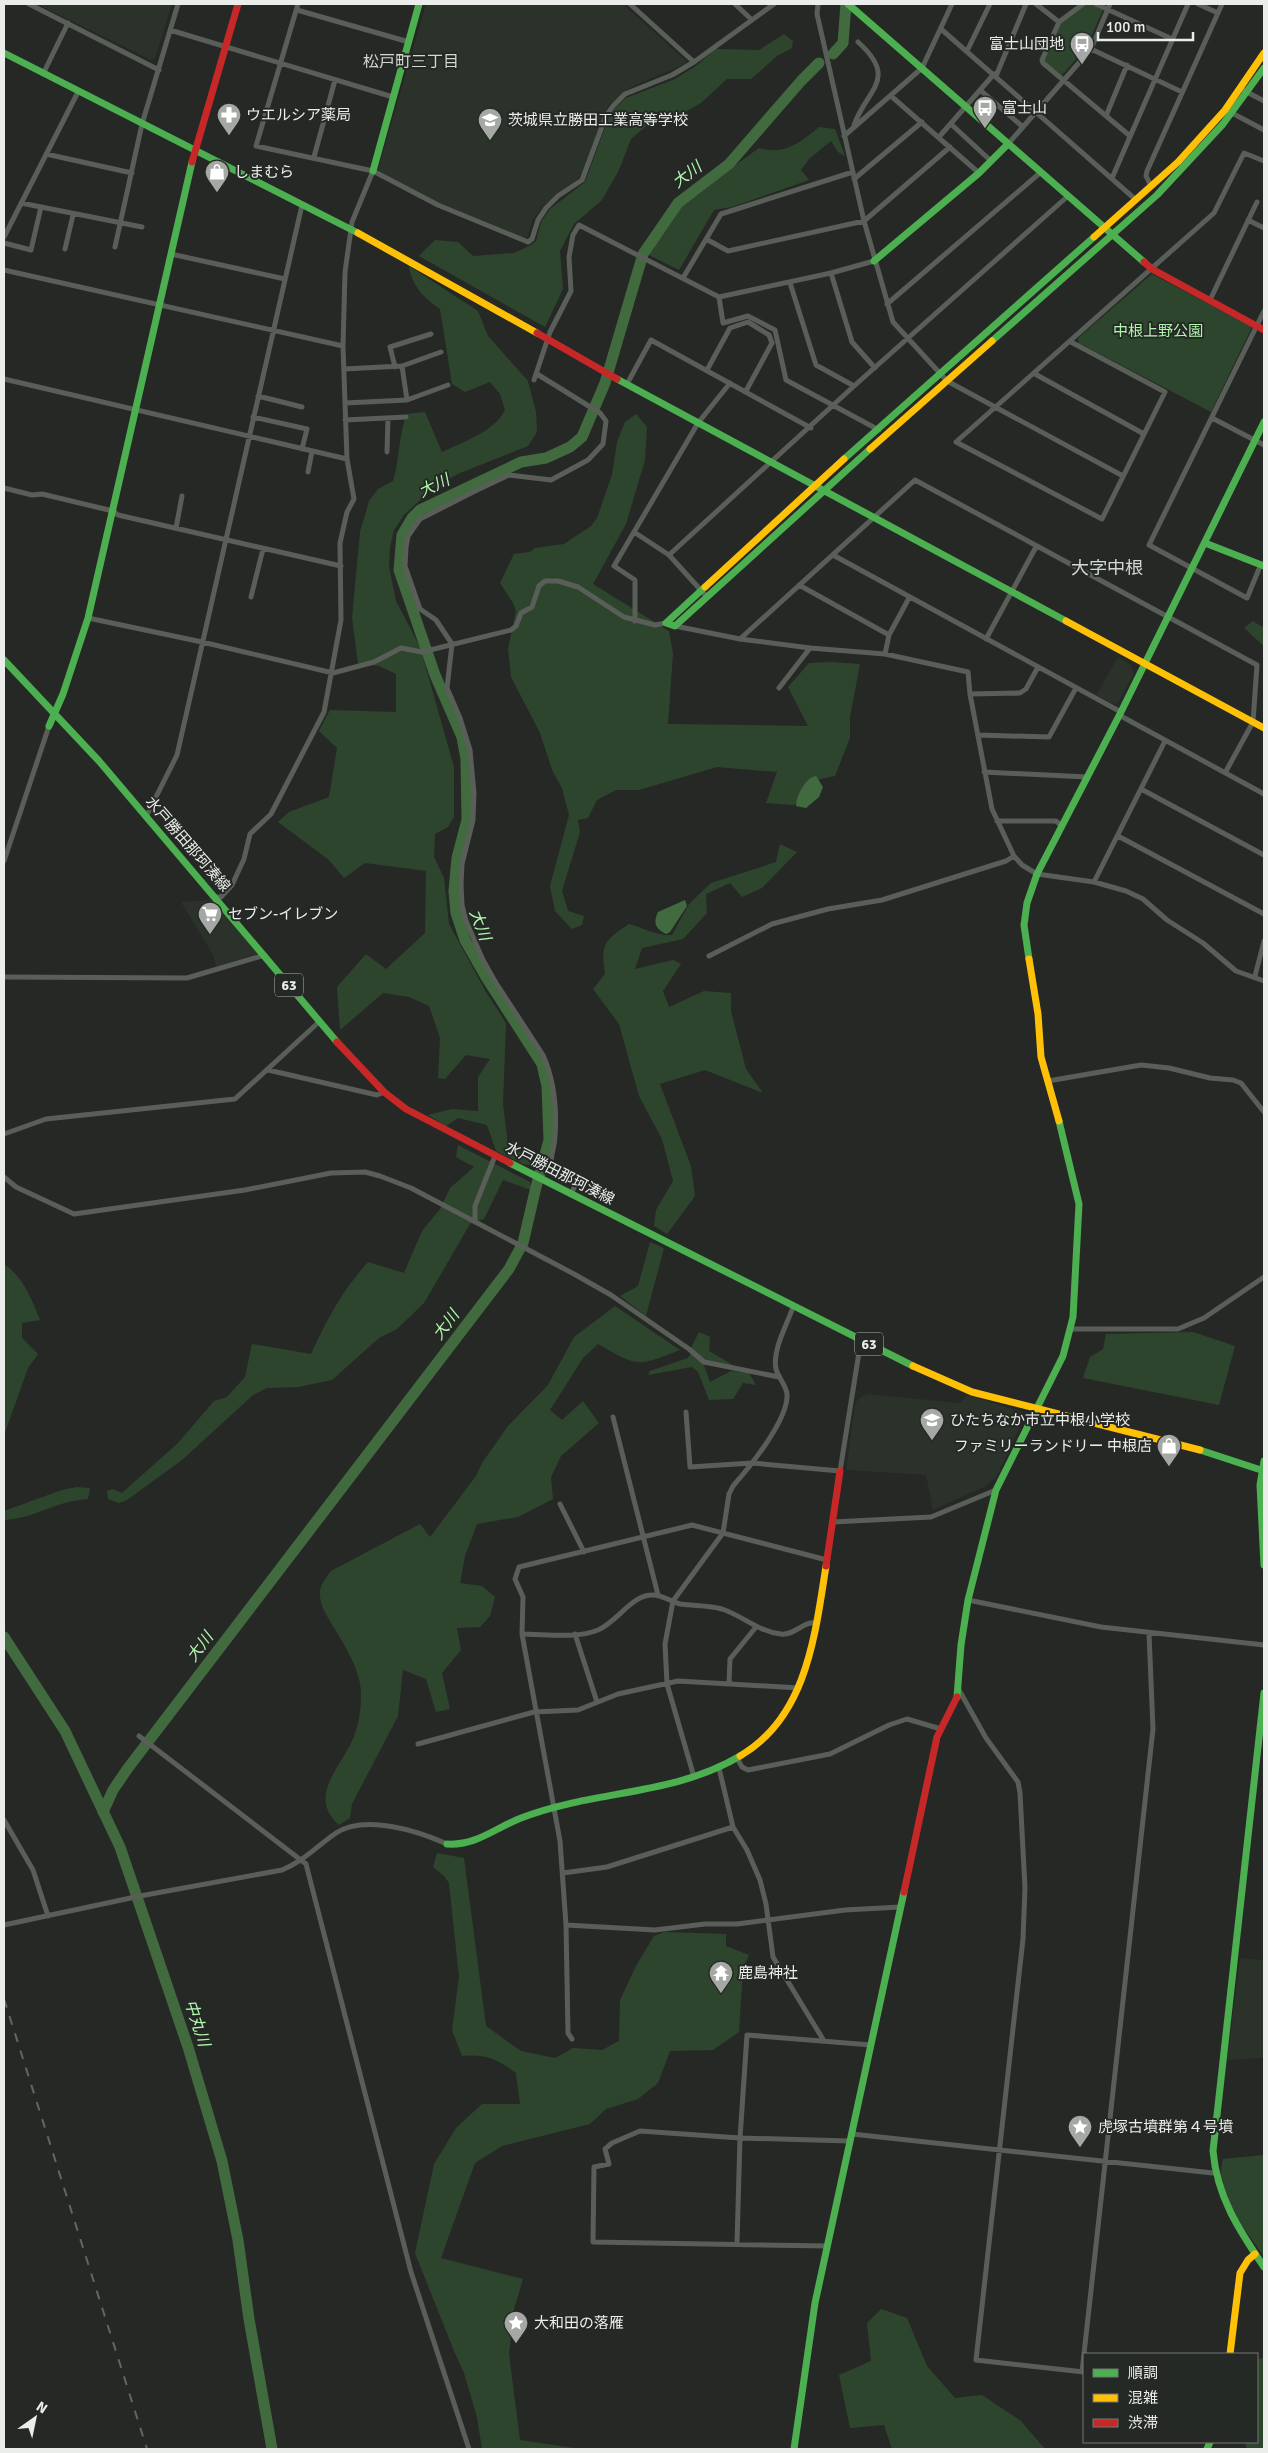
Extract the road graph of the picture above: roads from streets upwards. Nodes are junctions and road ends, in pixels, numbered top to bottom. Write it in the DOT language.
graph roads {
  1 [pos="29,4"];
  2 [pos="178,4"];
  3 [pos="238,4"];
  4 [pos="298,4"];
  5 [pos="419,4"];
  6 [pos="735,4"];
  7 [pos="774,4"];
  8 [pos="818,4"];
  9 [pos="848,4"];
  10 [pos="952,4"];
  11 [pos="990,4"];
  12 [pos="1026,4"];
  13 [pos="1036,4"];
  14 [pos="1083,4"];
  15 [pos="1096,4"];
  16 [pos="1188,4"];
  17 [pos="1198,4"];
  18 [pos="1222,4"];
  19 [pos="633,5"];
  20 [pos="1108,6"];
  21 [pos="297,10"];
  22 [pos="1218,13"];
  23 [pos="752,20"];
  24 [pos="1059,22"];
  25 [pos="68,23"];
  26 [pos="942,29"];
  27 [pos="170,30"];
  28 [pos="1172,39"];
  29 [pos="409,42"];
  30 [pos="858,42"];
  31 [pos="225,47"];
  32 [pos="1091,49"];
  33 [pos="968,51"];
  34 [pos="4,53"];
  35 [pos="1264,53"];
  36 [pos="694,62"];
  37 [pos="280,64"];
  38 [pos="1127,65"];
  39 [pos="922,68"];
  40 [pos="1264,68"];
  41 [pos="159,70"];
  42 [pos="43,74"];
  43 [pos="995,75"];
  44 [pos="1064,79"];
  45 [pos="1157,79"];
  46 [pos="335,80"];
  47 [pos="980,90"];
  48 [pos="1245,90"];
  49 [pos="78,92"];
  50 [pos="1182,92"];
  51 [pos="891,96"];
  52 [pos="394,97"];
  53 [pos="1264,101"];
  54 [pos="966,107"];
  55 [pos="1036,111"];
  56 [pos="1232,113"];
  57 [pos="1106,116"];
  58 [pos="922,122"];
  59 [pos="142,124"];
  60 [pos="951,124"];
  61 [pos="854,126"];
  62 [pos="1022,127"];
  63 [pos="1264,130"];
  64 [pos="844,136"];
  65 [pos="1130,136"];
  66 [pos="939,137"];
  67 [pos="1008,144"];
  68 [pos="950,147"];
  69 [pos="194,151"];
  70 [pos="46,154"];
  71 [pos="314,157"];
  72 [pos="991,161"];
  73 [pos="1264,161"];
  74 [pos="373,171"];
  75 [pos="852,172"];
  76 [pos="1041,172"];
  77 [pos="132,173"];
  78 [pos="979,173"];
  79 [pos="1112,178"];
  80 [pos="854,179"];
  81 [pos="1150,186"];
  82 [pos="1068,196"];
  83 [pos="1136,199"];
  84 [pos="1257,202"];
  85 [pos="21,203"];
  86 [pos="302,205"];
  87 [pos="42,207"];
  88 [pos="73,215"];
  89 [pos="1248,220"];
  90 [pos="864,221"];
  91 [pos="120,224"];
  92 [pos="142,227"];
  93 [pos="1104,227"];
  94 [pos="1264,228"];
  95 [pos="351,230"];
  96 [pos="1112,234"];
  97 [pos="4,237"];
  98 [pos="706,240"];
  99 [pos="4,243"];
  100 [pos="115,246"];
  101 [pos="65,249"];
  102 [pos="171,254"];
  103 [pos="874,262"];
  104 [pos="1152,269"];
  105 [pos="4,270"];
  106 [pos="831,273"];
  107 [pos="684,278"];
  108 [pos="284,279"];
  109 [pos="790,282"];
  110 [pos="719,297"];
  111 [pos="1210,300"];
  112 [pos="888,304"];
  113 [pos="159,305"];
  114 [pos="1264,311"];
  115 [pos="1257,326"];
  116 [pos="273,330"];
  117 [pos="1264,330"];
  118 [pos="431,334"];
  119 [pos="908,339"];
  120 [pos="1071,342"];
  121 [pos="343,346"];
  122 [pos="441,352"];
  123 [pos="402,366"];
  124 [pos="395,367"];
  125 [pos="875,368"];
  126 [pos="344,370"];
  127 [pos="707,370"];
  128 [pos="537,374"];
  129 [pos="1034,374"];
  130 [pos="940,375"];
  131 [pos="4,379"];
  132 [pos="534,380"];
  133 [pos="947,381"];
  134 [pos="730,383"];
  135 [pos="627,384"];
  136 [pos="448,385"];
  137 [pos="854,386"];
  138 [pos="746,391"];
  139 [pos="258,396"];
  140 [pos="407,400"];
  141 [pos="345,402"];
  142 [pos="835,406"];
  143 [pos="302,407"];
  144 [pos="997,407"];
  145 [pos="136,408"];
  146 [pos="253,416"];
  147 [pos="406,417"];
  148 [pos="1212,418"];
  149 [pos="388,419"];
  150 [pos="345,420"];
  151 [pos="1264,422"];
  152 [pos="698,423"];
  153 [pos="811,428"];
  154 [pos="879,430"];
  155 [pos="1144,434"];
  156 [pos="249,436"];
  157 [pos="1255,440"];
  158 [pos="1264,445"];
  159 [pos="302,449"];
  160 [pos="312,451"];
  161 [pos="387,452"];
  162 [pos="347,459"];
  163 [pos="770,463"];
  164 [pos="308,472"];
  165 [pos="1123,476"];
  166 [pos="814,486"];
  167 [pos="4,488"];
  168 [pos="825,492"];
  169 [pos="182,496"];
  170 [pos="113,511"];
  171 [pos="875,518"];
  172 [pos="176,528"];
  173 [pos="634,532"];
  174 [pos="226,539"];
  175 [pos="1205,543"];
  176 [pos="1036,546"];
  177 [pos="263,549"];
  178 [pos="669,555"];
  179 [pos="832,555"];
  180 [pos="1262,565"];
  181 [pos="341,566"];
  182 [pos="1192,568"];
  183 [pos="799,585"];
  184 [pos="701,591"];
  185 [pos="1012,592"];
  186 [pos="252,597"];
  187 [pos="707,597"];
  188 [pos="909,598"];
  189 [pos="1168,617"];
  190 [pos="88,618"];
  191 [pos="635,621"];
  192 [pos="666,623"];
  193 [pos="675,626"];
  194 [pos="889,635"];
  195 [pos="740,639"];
  196 [pos="986,639"];
  197 [pos="202,642"];
  198 [pos="452,644"];
  199 [pos="810,648"];
  200 [pos="885,654"];
  201 [pos="4,660"];
  202 [pos="1144,664"];
  203 [pos="1038,667"];
  204 [pos="333,674"];
  205 [pos="779,688"];
  206 [pos="1076,688"];
  207 [pos="970,694"];
  208 [pos="54,712"];
  209 [pos="1120,713"];
  210 [pos="1253,722"];
  211 [pos="49,726"];
  212 [pos="1264,728"];
  213 [pos="978,735"];
  214 [pos="1165,741"];
  215 [pos="984,772"];
  216 [pos="1225,773"];
  217 [pos="1087,777"];
  218 [pos="1141,789"];
  219 [pos="1264,794"];
  220 [pos="146,817"];
  221 [pos="997,821"];
  222 [pos="1062,826"];
  223 [pos="1118,836"];
  224 [pos="1264,854"];
  225 [pos="1014,856"];
  226 [pos="4,861"];
  227 [pos="1037,874"];
  228 [pos="1094,882"];
  229 [pos="216,897"];
  230 [pos="1264,914"];
  231 [pos="1264,941"];
  232 [pos="264,955"];
  233 [pos="709,956"];
  234 [pos="1255,976"];
  235 [pos="4,977"];
  236 [pos="1264,980"];
  237 [pos="320,1021"];
  238 [pos="268,1070"];
  239 [pos="1048,1081"];
  240 [pos="384,1092"];
  241 [pos="1264,1112"];
  242 [pos="4,1134"];
  243 [pos="494,1156"];
  244 [pos="4,1177"];
  245 [pos="571,1195"];
  246 [pos="475,1222"];
  247 [pos="1264,1277"];
  248 [pos="793,1307"];
  249 [pos="1070,1329"];
  250 [pos="861,1340"];
  251 [pos="779,1377"];
  252 [pos="1036,1407"];
  253 [pos="686,1412"];
  254 [pos="613,1417"];
  255 [pos="1264,1461"];
  256 [pos="752,1463"];
  257 [pos="1263,1470"];
  258 [pos="840,1471"];
  259 [pos="996,1490"];
  260 [pos="560,1504"];
  261 [pos="833,1522"];
  262 [pos="723,1533"];
  263 [pos="643,1536"];
  264 [pos="584,1552"];
  265 [pos="827,1560"];
  266 [pos="1264,1565"];
  267 [pos="658,1595"];
  268 [pos="968,1600"];
  269 [pos="673,1601"];
  270 [pos="816,1623"];
  271 [pos="756,1627"];
  272 [pos="1149,1633"];
  273 [pos="522,1634"];
  274 [pos="575,1634"];
  275 [pos="1264,1645"];
  276 [pos="729,1683"];
  277 [pos="667,1684"];
  278 [pos="799,1688"];
  279 [pos="959,1690"];
  280 [pos="1264,1693"];
  281 [pos="598,1702"];
  282 [pos="534,1712"];
  283 [pos="941,1729"];
  284 [pos="139,1736"];
  285 [pos="418,1744"];
  286 [pos="737,1758"];
  287 [pos="719,1768"];
  288 [pos="694,1778"];
  289 [pos="553,1807"];
  290 [pos="4,1820"];
  291 [pos="733,1827"];
  292 [pos="447,1844"];
  293 [pos="303,1860"];
  294 [pos="563,1872"];
  295 [pos="900,1907"];
  296 [pos="48,1916"];
  297 [pos="768,1919"];
  298 [pos="4,1924"];
  299 [pos="566,1925"];
  300 [pos="572,2039"];
  301 [pos="824,2041"];
  302 [pos="871,2045"];
  303 [pos="851,2137"];
  304 [pos="740,2138"];
  305 [pos="1000,2150"];
  306 [pos="1106,2162"];
  307 [pos="1214,2173"];
  308 [pos="737,2243"];
  309 [pos="828,2246"];
  310 [pos="1255,2254"];
  311 [pos="1264,2267"];
  312 [pos="1085,2353"];
  313 [pos="1230,2353"];
  314 [pos="1083,2372"];
  315 [pos="469,2449"];
  316 [pos="794,2449"];
  1 -- 25 [label="street"];
  2 -- 27 [label="street"];
  3 -- 31 [label="street"];
  4 -- 21 [label="street"];
  5 -- 29 [label="street"];
  6 -- 23 [label="street"];
  7 -- 23 [label="street"];
  8 -- 64 [label="street"];
  9 -- 39 [label="street"];
  10 -- 26 [label="street"];
  11 -- 33 [label="street"];
  12 -- 43 [label="street"];
  13 -- 24 [label="street"];
  14 -- 24 [label="street"];
  15 -- 20 [label="street"];
  16 -- 28 [label="street"];
  17 -- 22 [label="street"];
  18 -- 22 [label="street"];
  19 -- 36 [label="street"];
  20 -- 28 [label="street"];
  20 -- 32 [label="street"];
  21 -- 29 [label="street"];
  21 -- 37 [label="street"];
  22 -- 50 [label="street"];
  23 -- 36 [label="street"];
  24 -- 44 [label="street"];
  25 -- 41 [label="street"];
  25 -- 42 [label="street"];
  26 -- 33 [label="street"];
  26 -- 39 [label="street"];
  27 -- 31 [label="street"];
  27 -- 41 [label="street"];
  28 -- 45 [label="street"];
  29 -- 52 [label="street"];
  30 -- 61 [label="street"];
  31 -- 37 [label="street"];
  31 -- 69 [label="street"];
  32 -- 38 [label="street"];
  32 -- 44 [label="street"];
  33 -- 43 [label="street"];
  34 -- 42 [label="street"];
  35 -- 48 [label="street"];
  36 -- 74 [label="street"];
  37 -- 46 [label="street"];
  37 -- 71 [label="street"];
  38 -- 45 [label="street"];
  38 -- 57 [label="street"];
  39 -- 51 [label="street"];
  39 -- 54 [label="street"];
  40 -- 48 [label="street"];
  41 -- 59 [label="street"];
  42 -- 49 [label="street"];
  43 -- 47 [label="street"];
  43 -- 55 [label="street"];
  44 -- 55 [label="street"];
  44 -- 57 [label="street"];
  45 -- 50 [label="street"];
  45 -- 65 [label="street"];
  46 -- 52 [label="street"];
  46 -- 71 [label="street"];
  47 -- 54 [label="street"];
  47 -- 62 [label="street"];
  48 -- 53 [label="street"];
  48 -- 56 [label="street"];
  48 -- 81 [label="street"];
  49 -- 59 [label="street"];
  49 -- 70 [label="street"];
  50 -- 81 [label="street"];
  51 -- 58 [label="street"];
  51 -- 61 [label="street"];
  52 -- 74 [label="street"];
  54 -- 60 [label="street"];
  54 -- 67 [label="street"];
  55 -- 62 [label="street"];
  55 -- 79 [label="street"];
  56 -- 63 [label="street"];
  56 -- 96 [label="street"];
  57 -- 65 [label="street"];
  58 -- 66 [label="street"];
  58 -- 80 [label="street"];
  59 -- 69 [label="street"];
  59 -- 77 [label="street"];
  60 -- 66 [label="street"];
  60 -- 72 [label="street"];
  61 -- 64 [label="street"];
  62 -- 67 [label="street"];
  64 -- 75 [label="street"];
  65 -- 79 [label="street"];
  66 -- 68 [label="street"];
  67 -- 72 [label="street"];
  67 -- 76 [label="street"];
  68 -- 78 [label="street"];
  68 -- 90 [label="street"];
  69 -- 86 [label="street"];
  69 -- 102 [label="street"];
  70 -- 77 [label="street"];
  70 -- 85 [label="street"];
  71 -- 74 [label="street"];
  72 -- 78 [label="street"];
  73 -- 104 [label="street"];
  74 -- 95 [label="street"];
  75 -- 80 [label="street"];
  75 -- 98 [label="street"];
  76 -- 82 [label="street"];
  76 -- 112 [label="street"];
  77 -- 91 [label="street"];
  78 -- 103 [label="street"];
  79 -- 83 [label="street"];
  80 -- 90 [label="street"];
  81 -- 83 [label="street"];
  82 -- 93 [label="street"];
  82 -- 119 [label="street"];
  83 -- 93 [label="street"];
  84 -- 89 [label="street"];
  85 -- 87 [label="street"];
  85 -- 97 [label="street"];
  86 -- 95 [label="street"];
  86 -- 108 [label="street"];
  87 -- 88 [label="street"];
  87 -- 99 [label="street"];
  88 -- 91 [label="street"];
  88 -- 101 [label="street"];
  89 -- 94 [label="street"];
  89 -- 111 [label="street"];
  90 -- 98 [label="street"];
  90 -- 103 [label="street"];
  91 -- 92 [label="street"];
  91 -- 100 [label="street"];
  93 -- 96 [label="street"];
  93 -- 130 [label="street"];
  95 -- 121 [label="street"];
  95 -- 135 [label="street, bridge"];
  96 -- 104 [label="street"];
  96 -- 133 [label="street"];
  98 -- 107 [label="street"];
  102 -- 108 [label="street"];
  102 -- 113 [label="street"];
  103 -- 106 [label="street"];
  103 -- 112 [label="street"];
  104 -- 111 [label="street"];
  104 -- 120 [label="street"];
  105 -- 113 [label="street"];
  106 -- 109 [label="street"];
  106 -- 125 [label="street"];
  107 -- 110 [label="street"];
  107 -- 128 [label="street"];
  108 -- 116 [label="street"];
  109 -- 110 [label="street"];
  109 -- 137 [label="street"];
  110 -- 142 [label="street"];
  111 -- 115 [label="street"];
  112 -- 119 [label="street"];
  113 -- 116 [label="street"];
  113 -- 145 [label="street"];
  114 -- 115 [label="street"];
  115 -- 117 [label="street"];
  115 -- 148 [label="street"];
  116 -- 121 [label="street"];
  116 -- 139 [label="street"];
  118 -- 124 [label="street"];
  119 -- 125 [label="street"];
  119 -- 130 [label="street"];
  120 -- 129 [label="street"];
  120 -- 155 [label="street"];
  121 -- 126 [label="street"];
  122 -- 123 [label="street"];
  123 -- 124 [label="street"];
  123 -- 140 [label="street"];
  124 -- 126 [label="street"];
  125 -- 137 [label="street"];
  126 -- 141 [label="street"];
  127 -- 134 [label="street"];
  127 -- 135 [label="street"];
  127 -- 138 [label="street"];
  128 -- 132 [label="street"];
  128 -- 198 [label="street"];
  129 -- 144 [label="street"];
  129 -- 155 [label="street"];
  130 -- 133 [label="street"];
  130 -- 154 [label="street"];
  131 -- 145 [label="street"];
  133 -- 144 [label="street"];
  133 -- 168 [label="street"];
  134 -- 138 [label="street"];
  134 -- 152 [label="street"];
  135 -- 152 [label="street"];
  136 -- 140 [label="street"];
  137 -- 142 [label="street"];
  138 -- 153 [label="street"];
  139 -- 143 [label="street"];
  139 -- 146 [label="street"];
  140 -- 141 [label="street"];
  141 -- 150 [label="street"];
  142 -- 153 [label="street"];
  142 -- 154 [label="street"];
  144 -- 165 [label="street"];
  144 -- 165 [label="street"];
  145 -- 156 [label="street"];
  145 -- 170 [label="street"];
  146 -- 156 [label="street"];
  146 -- 159 [label="street"];
  147 -- 149 [label="street"];
  148 -- 157 [label="street"];
  148 -- 182 [label="street"];
  149 -- 150 [label="street"];
  149 -- 161 [label="street"];
  150 -- 162 [label="street"];
  151 -- 157 [label="street"];
  152 -- 163 [label="street"];
  152 -- 173 [label="street"];
  153 -- 163 [label="street"];
  154 -- 166 [label="street"];
  155 -- 165 [label="street"];
  156 -- 159 [label="street"];
  156 -- 174 [label="street"];
  157 -- 158 [label="street"];
  157 -- 175 [label="street"];
  159 -- 160 [label="street"];
  160 -- 162 [label="street"];
  160 -- 164 [label="street"];
  162 -- 181 [label="street"];
  163 -- 166 [label="street"];
  163 -- 178 [label="street"];
  166 -- 168 [label="street"];
  166 -- 184 [label="street"];
  167 -- 170 [label="street"];
  168 -- 171 [label="street"];
  168 -- 187 [label="street"];
  169 -- 172 [label="street"];
  170 -- 172 [label="street"];
  170 -- 190 [label="street"];
  171 -- 176 [label="street"];
  171 -- 179 [label="street"];
  171 -- 185 [label="street"];
  172 -- 174 [label="street"];
  173 -- 178 [label="street"];
  173 -- 191 [label="street"];
  174 -- 177 [label="street"];
  174 -- 197 [label="street"];
  175 -- 180 [label="street"];
  175 -- 182 [label="street"];
  176 -- 185 [label="street"];
  176 -- 189 [label="street"];
  177 -- 181 [label="street"];
  177 -- 186 [label="street"];
  178 -- 184 [label="street"];
  179 -- 183 [label="street"];
  179 -- 188 [label="street"];
  180 -- 182 [label="street"];
  181 -- 204 [label="street"];
  182 -- 189 [label="street"];
  183 -- 194 [label="street"];
  183 -- 195 [label="street"];
  184 -- 187 [label="street"];
  184 -- 192 [label="street"];
  185 -- 196 [label="street"];
  185 -- 202 [label="street"];
  187 -- 193 [label="street"];
  188 -- 194 [label="street"];
  188 -- 196 [label="street"];
  189 -- 202 [label="street"];
  189 -- 210 [label="street"];
  190 -- 197 [label="street"];
  190 -- 208 [label="street"];
  191 -- 192 [label="street"];
  191 -- 198 [label="street"];
  192 -- 193 [label="street"];
  193 -- 195 [label="street"];
  194 -- 200 [label="street"];
  195 -- 199 [label="street"];
  196 -- 203 [label="street"];
  197 -- 204 [label="street"];
  197 -- 220 [label="street"];
  198 -- 204 [label="street"];
  198 -- 245 [label="street"];
  199 -- 200 [label="street"];
  199 -- 205 [label="street"];
  200 -- 207 [label="street"];
  201 -- 208 [label="street, 水戸勝田那珂湊線 / 63"];
  202 -- 209 [label="street"];
  202 -- 210 [label="street"];
  203 -- 206 [label="street"];
  203 -- 207 [label="street"];
  204 -- 229 [label="street"];
  206 -- 209 [label="street"];
  206 -- 213 [label="street"];
  207 -- 213 [label="street"];
  208 -- 211 [label="street"];
  208 -- 220 [label="street, 水戸勝田那珂湊線 / 63"];
  209 -- 214 [label="street"];
  209 -- 217 [label="street"];
  210 -- 212 [label="street"];
  210 -- 216 [label="street"];
  211 -- 226 [label="street"];
  213 -- 215 [label="street"];
  214 -- 216 [label="street"];
  214 -- 218 [label="street"];
  215 -- 217 [label="street"];
  215 -- 221 [label="street"];
  216 -- 219 [label="street"];
  217 -- 222 [label="street"];
  218 -- 223 [label="street"];
  218 -- 224 [label="street"];
  220 -- 229 [label="street, 水戸勝田那珂湊線 / 63"];
  221 -- 222 [label="street"];
  221 -- 225 [label="street"];
  222 -- 227 [label="street"];
  223 -- 228 [label="street"];
  223 -- 230 [label="street"];
  225 -- 227 [label="street"];
  225 -- 233 [label="street"];
  227 -- 228 [label="street"];
  227 -- 239 [label="street"];
  228 -- 234 [label="street"];
  229 -- 232 [label="street, 水戸勝田那珂湊線 / 63"];
  231 -- 234 [label="street"];
  232 -- 235 [label="street"];
  232 -- 237 [label="street, 水戸勝田那珂湊線 / 63"];
  234 -- 236 [label="street"];
  237 -- 238 [label="street"];
  237 -- 240 [label="street, 水戸勝田那珂湊線 / 63"];
  238 -- 240 [label="street"];
  238 -- 242 [label="street"];
  239 -- 241 [label="street"];
  239 -- 249 [label="street"];
  240 -- 243 [label="street, 水戸勝田那珂湊線 / 63"];
  243 -- 245 [label="street, 水戸勝田那珂湊線 / 63"];
  243 -- 246 [label="street"];
  244 -- 246 [label="street"];
  245 -- 248 [label="street, 水戸勝田那珂湊線 / 63"];
  246 -- 251 [label="street"];
  247 -- 249 [label="street"];
  248 -- 250 [label="street, 水戸勝田那珂湊線 / 63"];
  248 -- 251 [label="street"];
  249 -- 252 [label="street"];
  250 -- 252 [label="street, 水戸勝田那珂湊線 / 63"];
  250 -- 258 [label="street"];
  251 -- 256 [label="street"];
  252 -- 257 [label="street, 水戸勝田那珂湊線 / 63"];
  252 -- 259 [label="street"];
  253 -- 256 [label="street"];
  254 -- 263 [label="street"];
  255 -- 257 [label="street"];
  256 -- 258 [label="street"];
  256 -- 262 [label="street"];
  257 -- 266 [label="street"];
  258 -- 261 [label="street"];
  259 -- 261 [label="street"];
  259 -- 268 [label="street"];
  260 -- 264 [label="street"];
  261 -- 265 [label="street"];
  262 -- 263 [label="street"];
  262 -- 265 [label="street"];
  262 -- 269 [label="street"];
  263 -- 264 [label="street"];
  263 -- 267 [label="street"];
  264 -- 273 [label="street"];
  265 -- 270 [label="street"];
  267 -- 269 [label="street"];
  267 -- 274 [label="street"];
  268 -- 272 [label="street"];
  268 -- 279 [label="street"];
  269 -- 271 [label="street"];
  269 -- 277 [label="street"];
  270 -- 271 [label="street"];
  270 -- 278 [label="street"];
  271 -- 276 [label="street"];
  272 -- 275 [label="street"];
  272 -- 306 [label="street"];
  273 -- 274 [label="street"];
  273 -- 282 [label="street"];
  274 -- 281 [label="street"];
  276 -- 277 [label="street"];
  276 -- 278 [label="street"];
  277 -- 281 [label="street"];
  277 -- 288 [label="street"];
  278 -- 286 [label="street"];
  279 -- 283 [label="street"];
  279 -- 305 [label="street"];
  280 -- 307 [label="street"];
  281 -- 282 [label="street"];
  282 -- 285 [label="street"];
  282 -- 289 [label="street"];
  283 -- 286 [label="street"];
  283 -- 295 [label="street"];
  284 -- 293 [label="street"];
  286 -- 287 [label="street"];
  287 -- 288 [label="street"];
  287 -- 291 [label="street"];
  288 -- 289 [label="street"];
  289 -- 292 [label="street"];
  289 -- 294 [label="street"];
  290 -- 296 [label="street"];
  291 -- 294 [label="street"];
  291 -- 297 [label="street"];
  292 -- 293 [label="street"];
  293 -- 296 [label="street"];
  293 -- 315 [label="street"];
  294 -- 299 [label="street"];
  295 -- 297 [label="street"];
  295 -- 302 [label="street"];
  296 -- 298 [label="street"];
  297 -- 299 [label="street"];
  297 -- 301 [label="street"];
  299 -- 300 [label="street"];
  301 -- 302 [label="street"];
  301 -- 304 [label="street"];
  302 -- 303 [label="street"];
  303 -- 304 [label="street"];
  303 -- 305 [label="street"];
  303 -- 309 [label="street"];
  304 -- 308 [label="street"];
  304 -- 308 [label="street"];
  305 -- 306 [label="street"];
  305 -- 314 [label="street"];
  306 -- 307 [label="street"];
  306 -- 312 [label="street"];
  307 -- 310 [label="street"];
  308 -- 309 [label="street"];
  309 -- 316 [label="street"];
  310 -- 311 [label="street"];
  310 -- 313 [label="street"];
}
